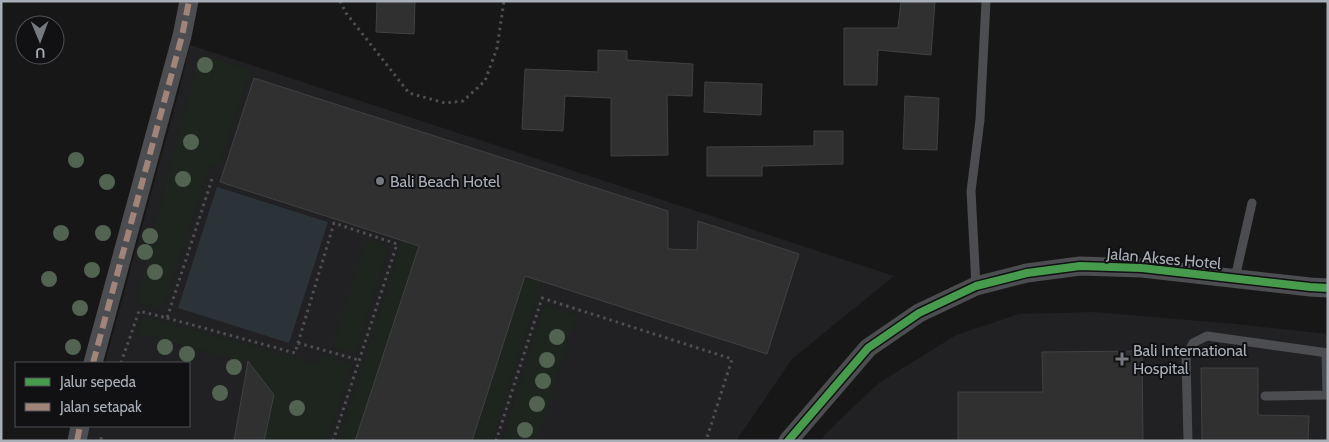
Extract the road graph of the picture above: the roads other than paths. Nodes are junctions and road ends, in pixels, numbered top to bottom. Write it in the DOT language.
graph roads {
  1 [pos="189,1"];
  2 [pos="986,1"];
  3 [pos="1252,204"];
  4 [pos="1235,278"];
  5 [pos="976,286"];
  6 [pos="1328,288"];
  7 [pos="1327,353"];
  8 [pos="93,362"];
  9 [pos="1264,396"];
  10 [pos="80,427"];
  11 [pos="77,441"];
  12 [pos="788,441"];
  13 [pos="1188,441"];
  1 -- 8 [label="street"];
  2 -- 5 [label="lane"];
  3 -- 4 [label="lane"];
  4 -- 5 [label="street, Jalan Akses Hotel"];
  4 -- 6 [label="street, Jalan Akses Hotel"];
  5 -- 12 [label="street, Jalan Akses Hotel"];
  7 -- 9 [label="lane"];
  7 -- 13 [label="lane"];
  10 -- 11 [label="street"];
}
